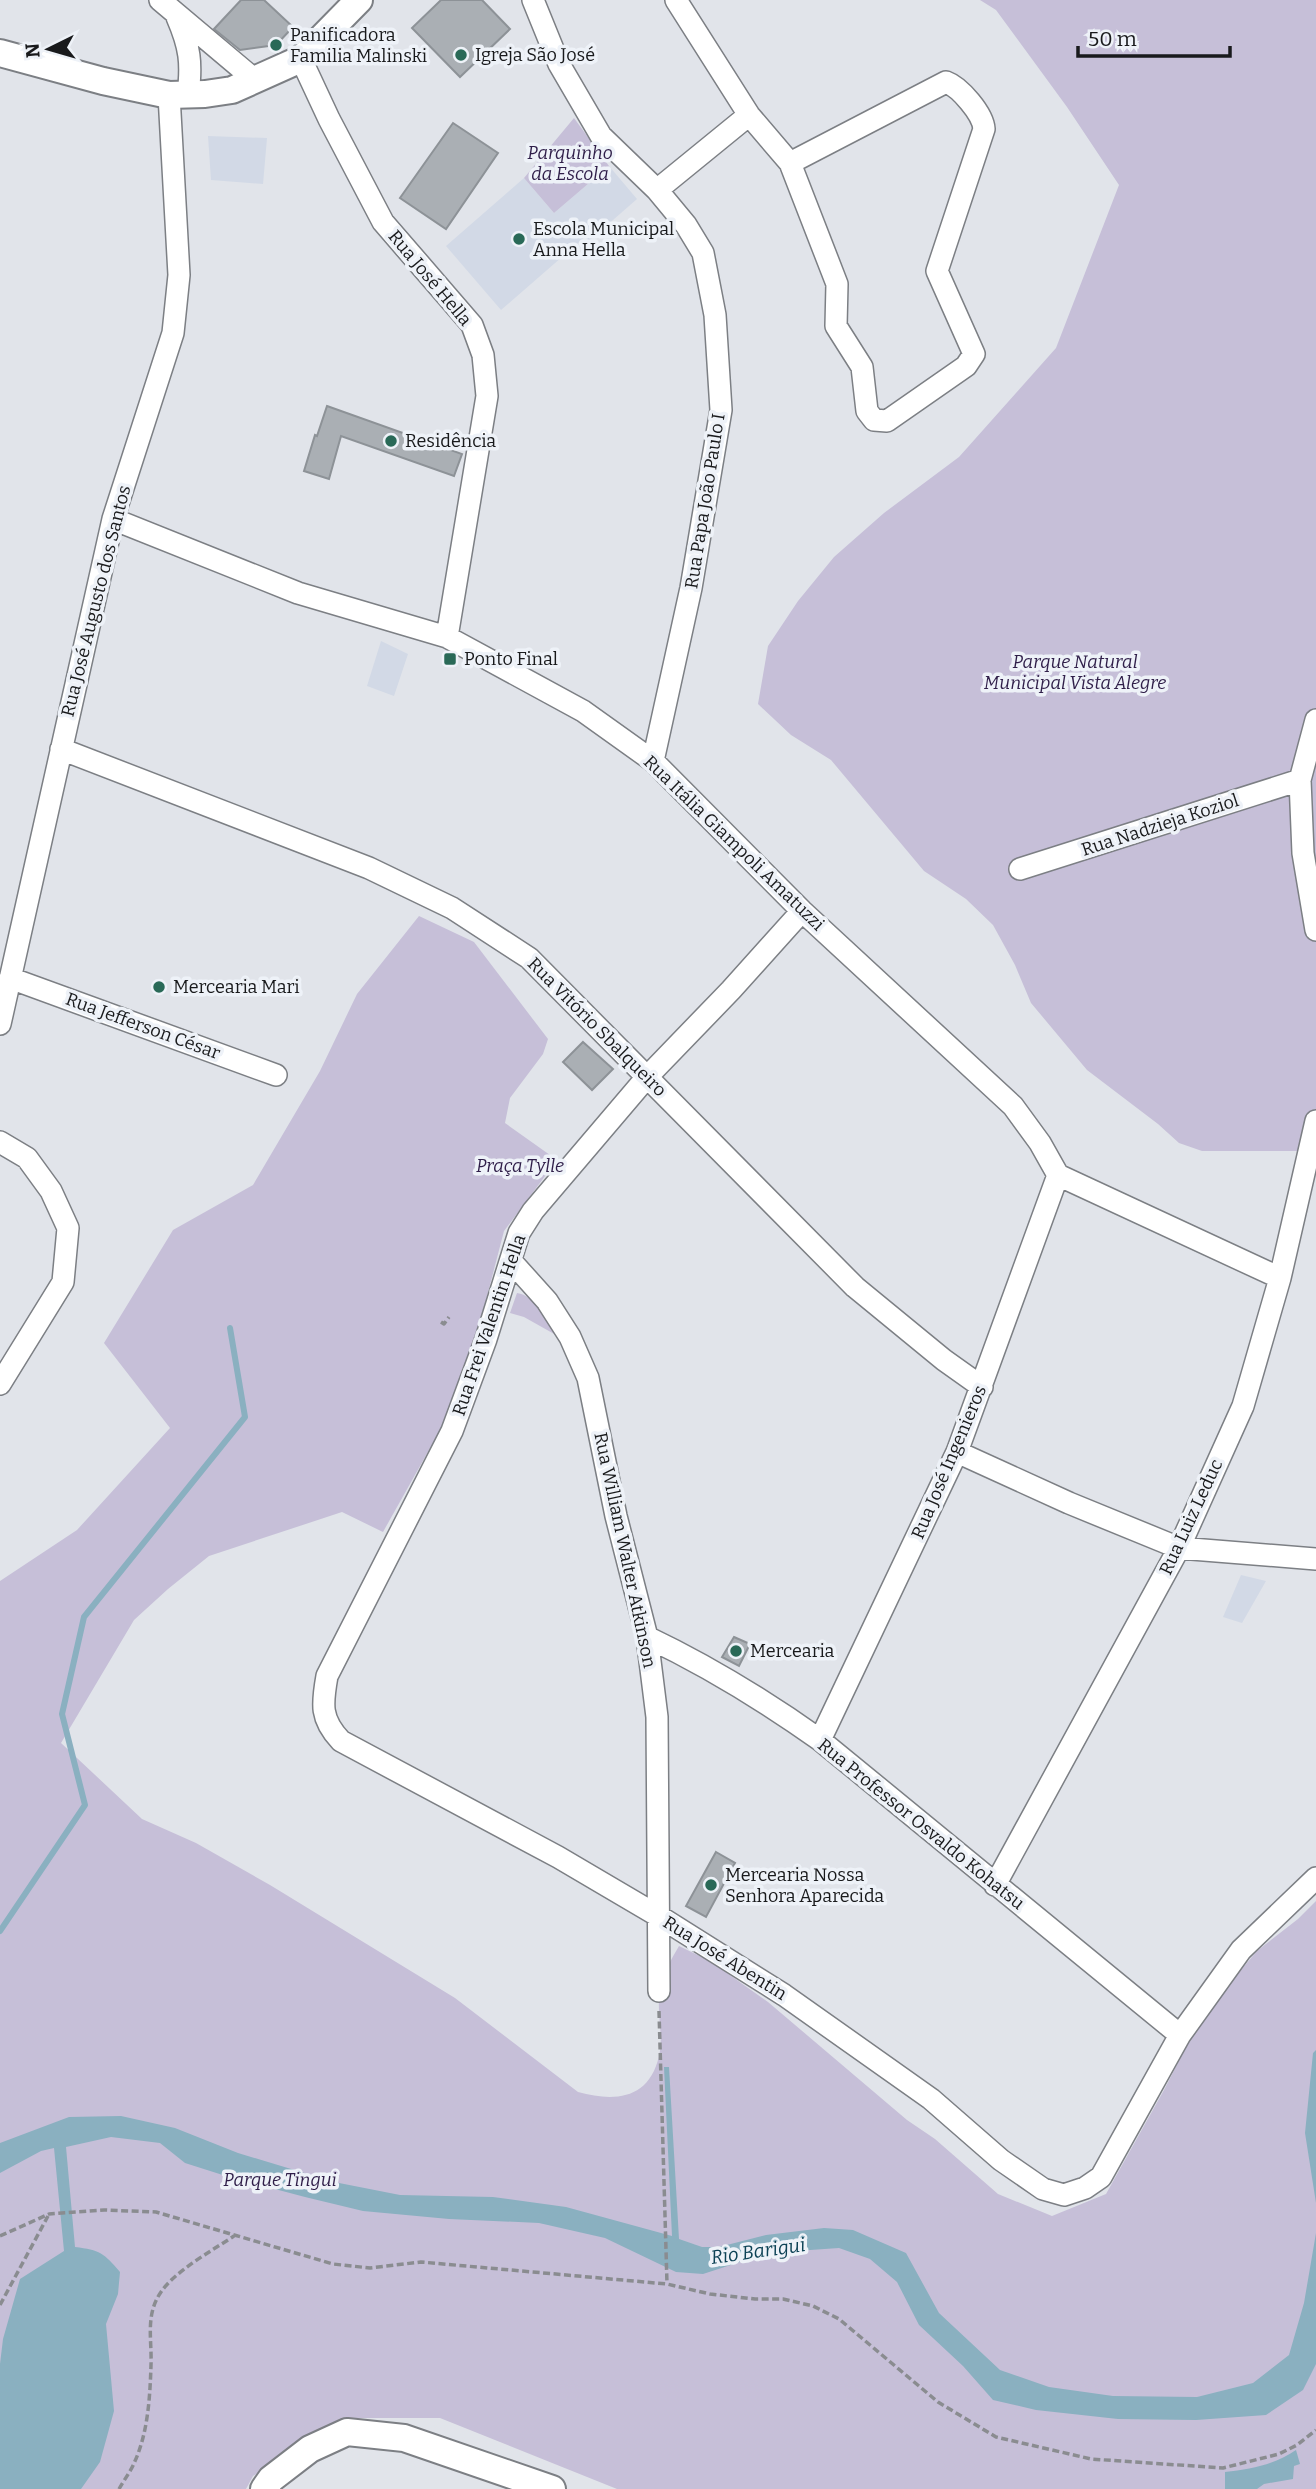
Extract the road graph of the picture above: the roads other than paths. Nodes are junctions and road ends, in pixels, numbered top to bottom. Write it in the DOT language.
graph roads {
  1 [pos="359,0"];
  2 [pos="533,0"];
  3 [pos="676,0"];
  4 [pos="168,6"];
  5 [pos="0,53"];
  6 [pos="301,59"];
  7 [pos="255,80"];
  8 [pos="178,95"];
  9 [pos="749,115"];
  10 [pos="790,163"];
  11 [pos="657,190"];
  12 [pos="113,519"];
  13 [pos="447,638"];
  14 [pos="1316,720"];
  15 [pos="61,749"];
  16 [pos="653,761"];
  17 [pos="1300,780"];
  18 [pos="1309,825"];
  19 [pos="1020,869"];
  20 [pos="802,911"];
  21 [pos="1316,930"];
  22 [pos="10,978"];
  23 [pos="0,1024"];
  24 [pos="276,1075"];
  25 [pos="647,1077"];
  26 [pos="1316,1121"];
  27 [pos="0,1142"];
  28 [pos="1058,1175"];
  29 [pos="511,1261"];
  30 [pos="1280,1278"];
  31 [pos="0,1384"];
  32 [pos="982,1387"];
  33 [pos="957,1452"];
  34 [pos="1179,1548"];
  35 [pos="1316,1559"];
  36 [pos="647,1637"];
  37 [pos="329,1728"];
  38 [pos="820,1740"];
  39 [pos="1316,1878"];
  40 [pos="995,1885"];
  41 [pos="660,1917"];
  42 [pos="659,1991"];
  43 [pos="1180,2035"];
  44 [pos="264,2489"];
  45 [pos="552,2489"];
  1 -- 6 [label="street"];
  2 -- 11 [label="street, Rua Papa João Paulo I"];
  3 -- 9 [label="street"];
  4 -- 7 [label="street"];
  4 -- 8 [label="street, Rua José Augusto dos Santos"];
  5 -- 8 [label="street"];
  6 -- 7 [label="street"];
  6 -- 13 [label="street, Rua José Hella"];
  7 -- 8 [label="street"];
  8 -- 12 [label="street, Rua José Augusto dos Santos"];
  9 -- 10 [label="street"];
  9 -- 11 [label="street"];
  10 -- 10 [label="street"];
  11 -- 16 [label="street, Rua Papa João Paulo I"];
  12 -- 13 [label="street, Rua Itália Giampoli Amatuzzi"];
  12 -- 15 [label="street, Rua José Augusto dos Santos"];
  13 -- 16 [label="street, Rua Itália Giampoli Amatuzzi"];
  14 -- 17 [label="street"];
  15 -- 22 [label="street, Rua José Augusto dos Santos"];
  15 -- 25 [label="street, Rua Vitório Sbalqueiro"];
  16 -- 20 [label="street, Rua Itália Giampoli Amatuzzi"];
  17 -- 18 [label="street"];
  17 -- 19 [label="street, Rua Nadzieja Koziol"];
  18 -- 21 [label="street"];
  20 -- 25 [label="street, Rua Frei Valentin Hella"];
  20 -- 28 [label="street, Rua Itália Giampoli Amatuzzi"];
  22 -- 23 [label="street, Rua José Augusto dos Santos"];
  22 -- 24 [label="street, Rua Jefferson César"];
  25 -- 29 [label="street, Rua Frei Valentin Hella"];
  25 -- 32 [label="street, Rua Vitório Sbalqueiro"];
  26 -- 30 [label="street, Rua Luiz Leduc"];
  27 -- 31 [label="street"];
  28 -- 30 [label="street"];
  28 -- 32 [label="street, Rua José Ingenieros"];
  29 -- 36 [label="street, Rua William Walter Atkinson"];
  29 -- 37 [label="street, Rua Frei Valentin Hella"];
  30 -- 34 [label="street, Rua Luiz Leduc"];
  32 -- 33 [label="street, Rua José Ingenieros"];
  33 -- 34 [label="street"];
  33 -- 38 [label="street, Rua José Ingenieros"];
  34 -- 35 [label="street"];
  34 -- 40 [label="street, Rua Luiz Leduc"];
  36 -- 38 [label="street, Rua Professor Osvaldo Kohatsu"];
  36 -- 41 [label="street, Rua William Walter Atkinson"];
  37 -- 41 [label="street, Rua José Abentin"];
  38 -- 40 [label="street, Rua Professor Osvaldo Kohatsu"];
  39 -- 43 [label="street"];
  40 -- 43 [label="street, Rua Professor Osvaldo Kohatsu"];
  41 -- 42 [label="street, Rua William Walter Atkinson"];
  41 -- 43 [label="street, Rua José Abentin"];
  44 -- 45 [label="street"];
}
